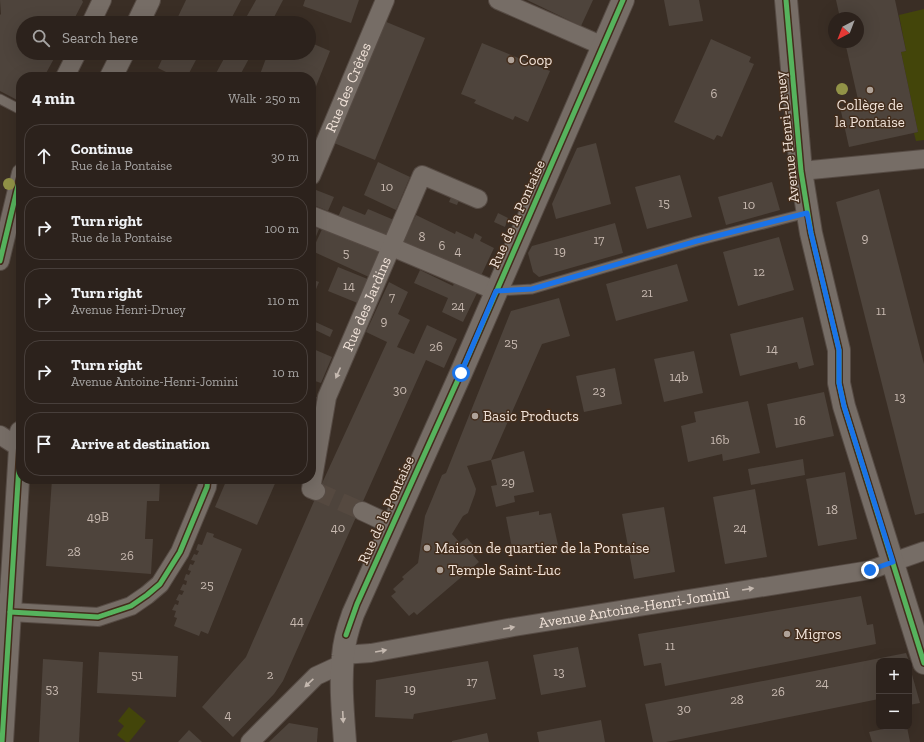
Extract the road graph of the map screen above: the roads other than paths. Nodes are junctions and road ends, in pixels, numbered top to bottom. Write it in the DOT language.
graph roads {
  1 [pos="102,0"];
  2 [pos="149,0"];
  3 [pos="385,0"];
  4 [pos="498,0"];
  5 [pos="623,0"];
  6 [pos="786,0"];
  7 [pos="94,16"];
  8 [pos="141,16"];
  9 [pos="603,46"];
  10 [pos="74,60"];
  11 [pos="120,60"];
  12 [pos="68,72"];
  13 [pos="114,72"];
  14 [pos="0,99"];
  15 [pos="16,107"];
  16 [pos="924,159"];
  17 [pos="316,164"];
  18 [pos="801,171"];
  19 [pos="16,194"];
  20 [pos="478,198"];
  21 [pos="807,213"];
  22 [pos="316,217"];
  23 [pos="392,247"];
  24 [pos="0,261"];
  25 [pos="496,291"];
  26 [pos="0,435"];
  27 [pos="16,439"];
  28 [pos="316,460"];
  29 [pos="17,484"];
  30 [pos="207,484"];
  31 [pos="312,484"];
  32 [pos="316,491"];
  33 [pos="362,511"];
  34 [pos="392,525"];
  35 [pos="924,551"];
  36 [pos="893,562"];
  37 [pos="10,612"];
  38 [pos="342,660"];
  39 [pos="924,663"];
  40 [pos="2,742"];
  41 [pos="250,742"];
  42 [pos="345,742"];
  1 -- 7 [label="street"];
  2 -- 8 [label="street"];
  3 -- 17 [label="street, Rue des Crêtes"];
  4 -- 9 [label="street"];
  5 -- 9 [label="street, Rue de la Pontaise"];
  6 -- 18 [label="street, Avenue Henri-Druey"];
  9 -- 25 [label="street, Rue de la Pontaise"];
  10 -- 12 [label="street"];
  11 -- 13 [label="street"];
  14 -- 15 [label="lane"];
  16 -- 18 [label="street"];
  18 -- 21 [label="street, Avenue Henri-Druey"];
  19 -- 24 [label="street"];
  20 -- 23 [label="street, Rue des Jardins"];
  21 -- 25 [label="lane, Rue de la Pontaise"];
  21 -- 36 [label="street, Avenue Henri-Druey"];
  22 -- 23 [label="street"];
  23 -- 25 [label="street"];
  23 -- 28 [label="street, Rue des Jardins, one-way"];
  25 -- 34 [label="street, Rue de la Pontaise"];
  26 -- 27 [label="street"];
  29 -- 37 [label="street"];
  30 -- 37 [label="street"];
  31 -- 32 [label="street, Rue des Jardins, one-way"];
  33 -- 34 [label="street"];
  34 -- 38 [label="street, Rue de la Pontaise"];
  35 -- 36 [label="street, Avenue Antoine-Henri-Jomini"];
  38 -- 36 [label="street, Avenue Antoine-Henri-Jomini, one-way"];
  36 -- 39 [label="street, Avenue Henri-Druey"];
  37 -- 40 [label="street"];
  38 -- 41 [label="street, one-way"];
  38 -- 42 [label="street, Rue de la Pontaise, one-way"];
}
